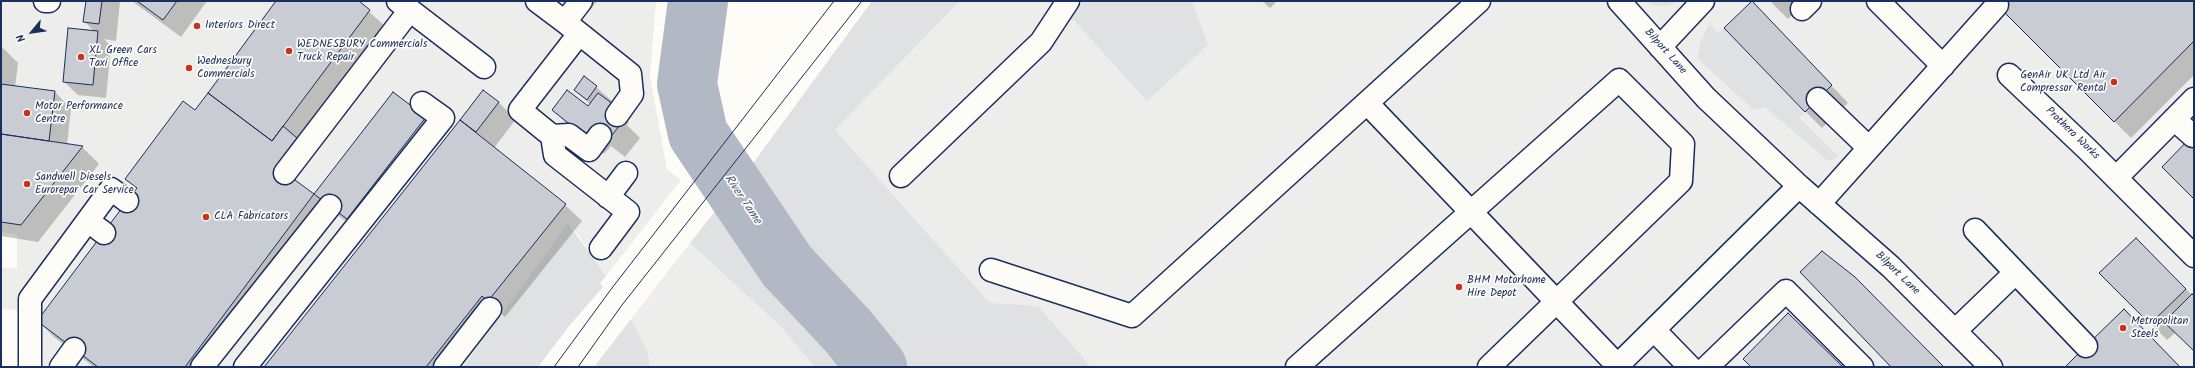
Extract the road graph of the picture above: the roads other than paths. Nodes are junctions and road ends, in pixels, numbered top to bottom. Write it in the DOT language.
graph roads {
  1 [pos="45,1"];
  2 [pos="49,1"];
  3 [pos="537,1"];
  4 [pos="581,1"];
  5 [pos="1068,1"];
  6 [pos="1479,1"];
  7 [pos="1620,1"];
  8 [pos="1703,1"];
  9 [pos="1878,1"];
  10 [pos="404,5"];
  11 [pos="1997,5"];
  12 [pos="572,28"];
  13 [pos="1660,47"];
  14 [pos="1943,66"];
  15 [pos="484,67"];
  16 [pos="2009,75"];
  17 [pos="1818,99"];
  18 [pos="2194,99"];
  19 [pos="422,103"];
  20 [pos="1367,103"];
  21 [pos="617,114"];
  22 [pos="2174,119"];
  23 [pos="600,135"];
  24 [pos="552,136"];
  25 [pos="2193,136"];
  26 [pos="1869,148"];
  27 [pos="286,173"];
  28 [pos="626,173"];
  29 [pos="901,176"];
  30 [pos="2116,178"];
  31 [pos="1799,186"];
  32 [pos="608,196"];
  33 [pos="127,201"];
  34 [pos="1819,204"];
  35 [pos="330,206"];
  36 [pos="1471,212"];
  37 [pos="1975,230"];
  38 [pos="601,248"];
  39 [pos="2194,256"];
  40 [pos="991,270"];
  41 [pos="2015,272"];
  42 [pos="1556,302"];
  43 [pos="490,309"];
  44 [pos="1654,330"];
  45 [pos="1955,331"];
  46 [pos="2086,346"];
  47 [pos="74,349"];
  48 [pos="1715,364"];
  49 [pos="1617,366"];
  50 [pos="30,367"];
  51 [pos="61,367"];
  52 [pos="202,367"];
  53 [pos="245,367"];
  54 [pos="445,367"];
  55 [pos="1297,367"];
  56 [pos="1489,367"];
  57 [pos="1690,367"];
  58 [pos="1862,367"];
  59 [pos="1991,367"];
  1 -- 2 [label="street"];
  3 -- 12 [label="street"];
  4 -- 12 [label="street"];
  5 -- 29 [label="street"];
  6 -- 20 [label="street"];
  7 -- 13 [label="street, Bilport Lane"];
  8 -- 13 [label="street"];
  9 -- 14 [label="street"];
  10 -- 15 [label="street"];
  10 -- 27 [label="street"];
  11 -- 14 [label="street"];
  12 -- 21 [label="street"];
  12 -- 24 [label="street"];
  13 -- 31 [label="street, Bilport Lane"];
  14 -- 26 [label="street"];
  16 -- 30 [label="street, Prothero Works"];
  17 -- 26 [label="street"];
  18 -- 22 [label="street"];
  19 -- 53 [label="street"];
  20 -- 36 [label="street"];
  20 -- 40 [label="street"];
  22 -- 25 [label="street"];
  22 -- 30 [label="street"];
  23 -- 24 [label="street"];
  24 -- 32 [label="street"];
  26 -- 34 [label="street"];
  28 -- 32 [label="street"];
  30 -- 39 [label="street, Prothero Works"];
  31 -- 34 [label="street, Bilport Lane"];
  31 -- 44 [label="street"];
  32 -- 38 [label="street"];
  33 -- 50 [label="street"];
  34 -- 45 [label="street, Bilport Lane"];
  35 -- 52 [label="street"];
  36 -- 42 [label="street"];
  36 -- 42 [label="street"];
  36 -- 55 [label="street"];
  37 -- 41 [label="street"];
  41 -- 45 [label="street"];
  41 -- 46 [label="street"];
  42 -- 49 [label="street"];
  42 -- 56 [label="street"];
  43 -- 54 [label="street"];
  44 -- 49 [label="street"];
  44 -- 57 [label="street"];
  45 -- 59 [label="street, Bilport Lane"];
  47 -- 51 [label="street"];
  48 -- 58 [label="street"];
}
